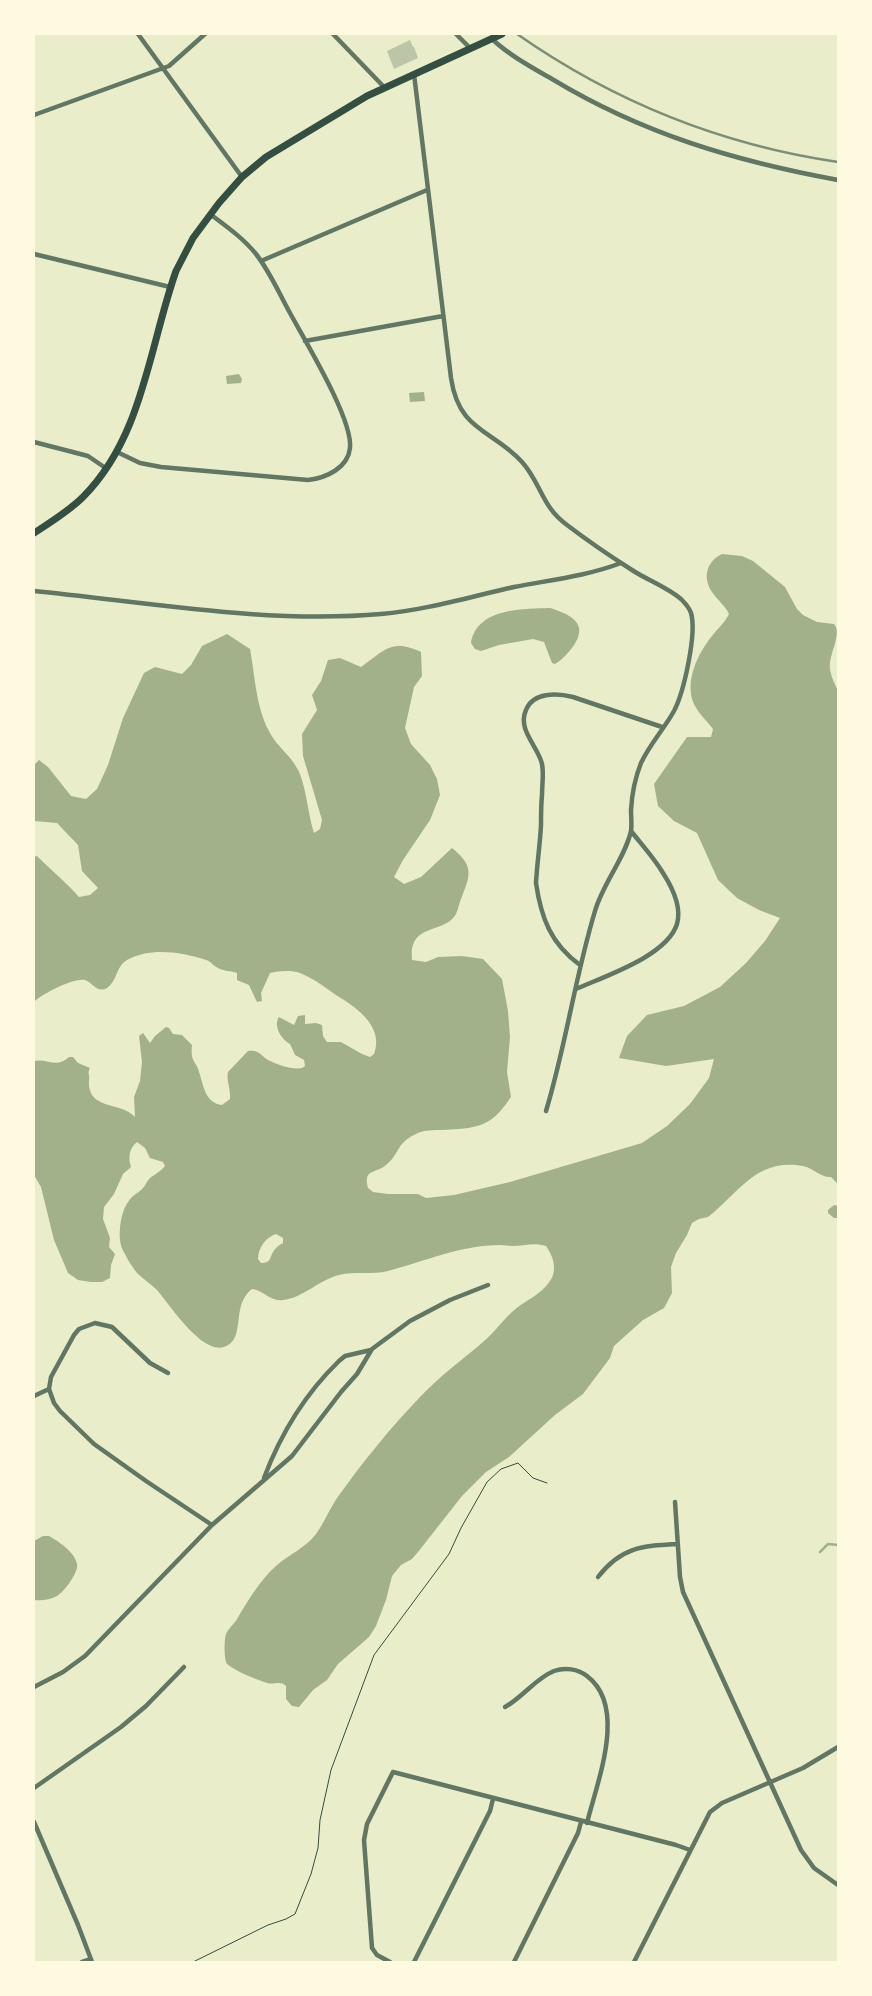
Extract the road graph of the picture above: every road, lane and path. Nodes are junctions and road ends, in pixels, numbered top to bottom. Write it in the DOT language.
graph roads {
  1 [pos="138,34"];
  2 [pos="204,34"];
  3 [pos="333,34"];
  4 [pos="456,34"];
  5 [pos="502,34"];
  6 [pos="492,39"];
  7 [pos="471,49"];
  8 [pos="163,68"];
  9 [pos="414,73"];
  10 [pos="384,87"];
  11 [pos="34,116"];
  12 [pos="242,177"];
  13 [pos="838,180"];
  14 [pos="427,190"];
  15 [pos="210,214"];
  16 [pos="34,254"];
  17 [pos="262,261"];
  18 [pos="170,287"];
  19 [pos="443,316"];
  20 [pos="305,341"];
  21 [pos="34,442"];
  22 [pos="117,452"];
  23 [pos="107,469"];
  24 [pos="34,533"];
  25 [pos="621,563"];
  26 [pos="34,591"];
  27 [pos="662,727"];
  28 [pos="631,831"];
  29 [pos="580,965"];
  30 [pos="576,989"];
  31 [pos="546,1111"];
  32 [pos="488,1285"];
  33 [pos="372,1349"];
  34 [pos="168,1373"];
  35 [pos="49,1389"];
  36 [pos="34,1396"];
  37 [pos="264,1479"];
  38 [pos="547,1482"];
  39 [pos="676,1502"];
  40 [pos="212,1526"];
  41 [pos="677,1544"];
  42 [pos="598,1577"];
  43 [pos="184,1667"];
  44 [pos="34,1686"];
  45 [pos="505,1706"];
  46 [pos="838,1748"];
  47 [pos="769,1783"];
  48 [pos="34,1788"];
  49 [pos="494,1799"];
  50 [pos="34,1822"];
  51 [pos="584,1822"];
  52 [pos="690,1850"];
  53 [pos="838,1885"];
  54 [pos="92,1960"];
  55 [pos="82,1962"];
  56 [pos="192,1962"];
  57 [pos="390,1962"];
  58 [pos="414,1962"];
  59 [pos="514,1962"];
  60 [pos="634,1962"];
  1 -- 8 [label="street"];
  2 -- 8 [label="street"];
  3 -- 10 [label="street"];
  4 -- 7 [label="street"];
  5 -- 6 [label="main road"];
  6 -- 7 [label="main road"];
  6 -- 13 [label="street"];
  7 -- 9 [label="main road"];
  8 -- 11 [label="street"];
  8 -- 12 [label="street"];
  9 -- 10 [label="main road"];
  9 -- 14 [label="street"];
  10 -- 12 [label="main road"];
  12 -- 15 [label="main road"];
  14 -- 17 [label="street"];
  14 -- 19 [label="street"];
  15 -- 17 [label="street"];
  15 -- 18 [label="main road"];
  16 -- 18 [label="street"];
  17 -- 20 [label="street"];
  18 -- 22 [label="main road"];
  19 -- 20 [label="street"];
  19 -- 25 [label="street"];
  20 -- 22 [label="street"];
  21 -- 23 [label="street"];
  22 -- 23 [label="main road"];
  23 -- 24 [label="main road"];
  25 -- 26 [label="street"];
  25 -- 27 [label="street"];
  27 -- 28 [label="street"];
  27 -- 29 [label="street"];
  28 -- 29 [label="street"];
  28 -- 30 [label="street"];
  29 -- 30 [label="street"];
  30 -- 31 [label="street"];
  32 -- 33 [label="street"];
  33 -- 37 [label="street"];
  33 -- 37 [label="street"];
  34 -- 35 [label="street"];
  35 -- 36 [label="street"];
  35 -- 40 [label="street"];
  37 -- 40 [label="street"];
  38 -- 56 [label="path"];
  39 -- 41 [label="street"];
  40 -- 44 [label="street"];
  41 -- 42 [label="street"];
  41 -- 47 [label="street"];
  43 -- 48 [label="street"];
  45 -- 51 [label="street"];
  46 -- 47 [label="street"];
  47 -- 52 [label="street"];
  47 -- 53 [label="street"];
  49 -- 51 [label="street"];
  49 -- 57 [label="street"];
  49 -- 58 [label="street"];
  50 -- 54 [label="street"];
  51 -- 52 [label="street"];
  51 -- 59 [label="street"];
  52 -- 60 [label="street"];
  54 -- 55 [label="street"];
}
